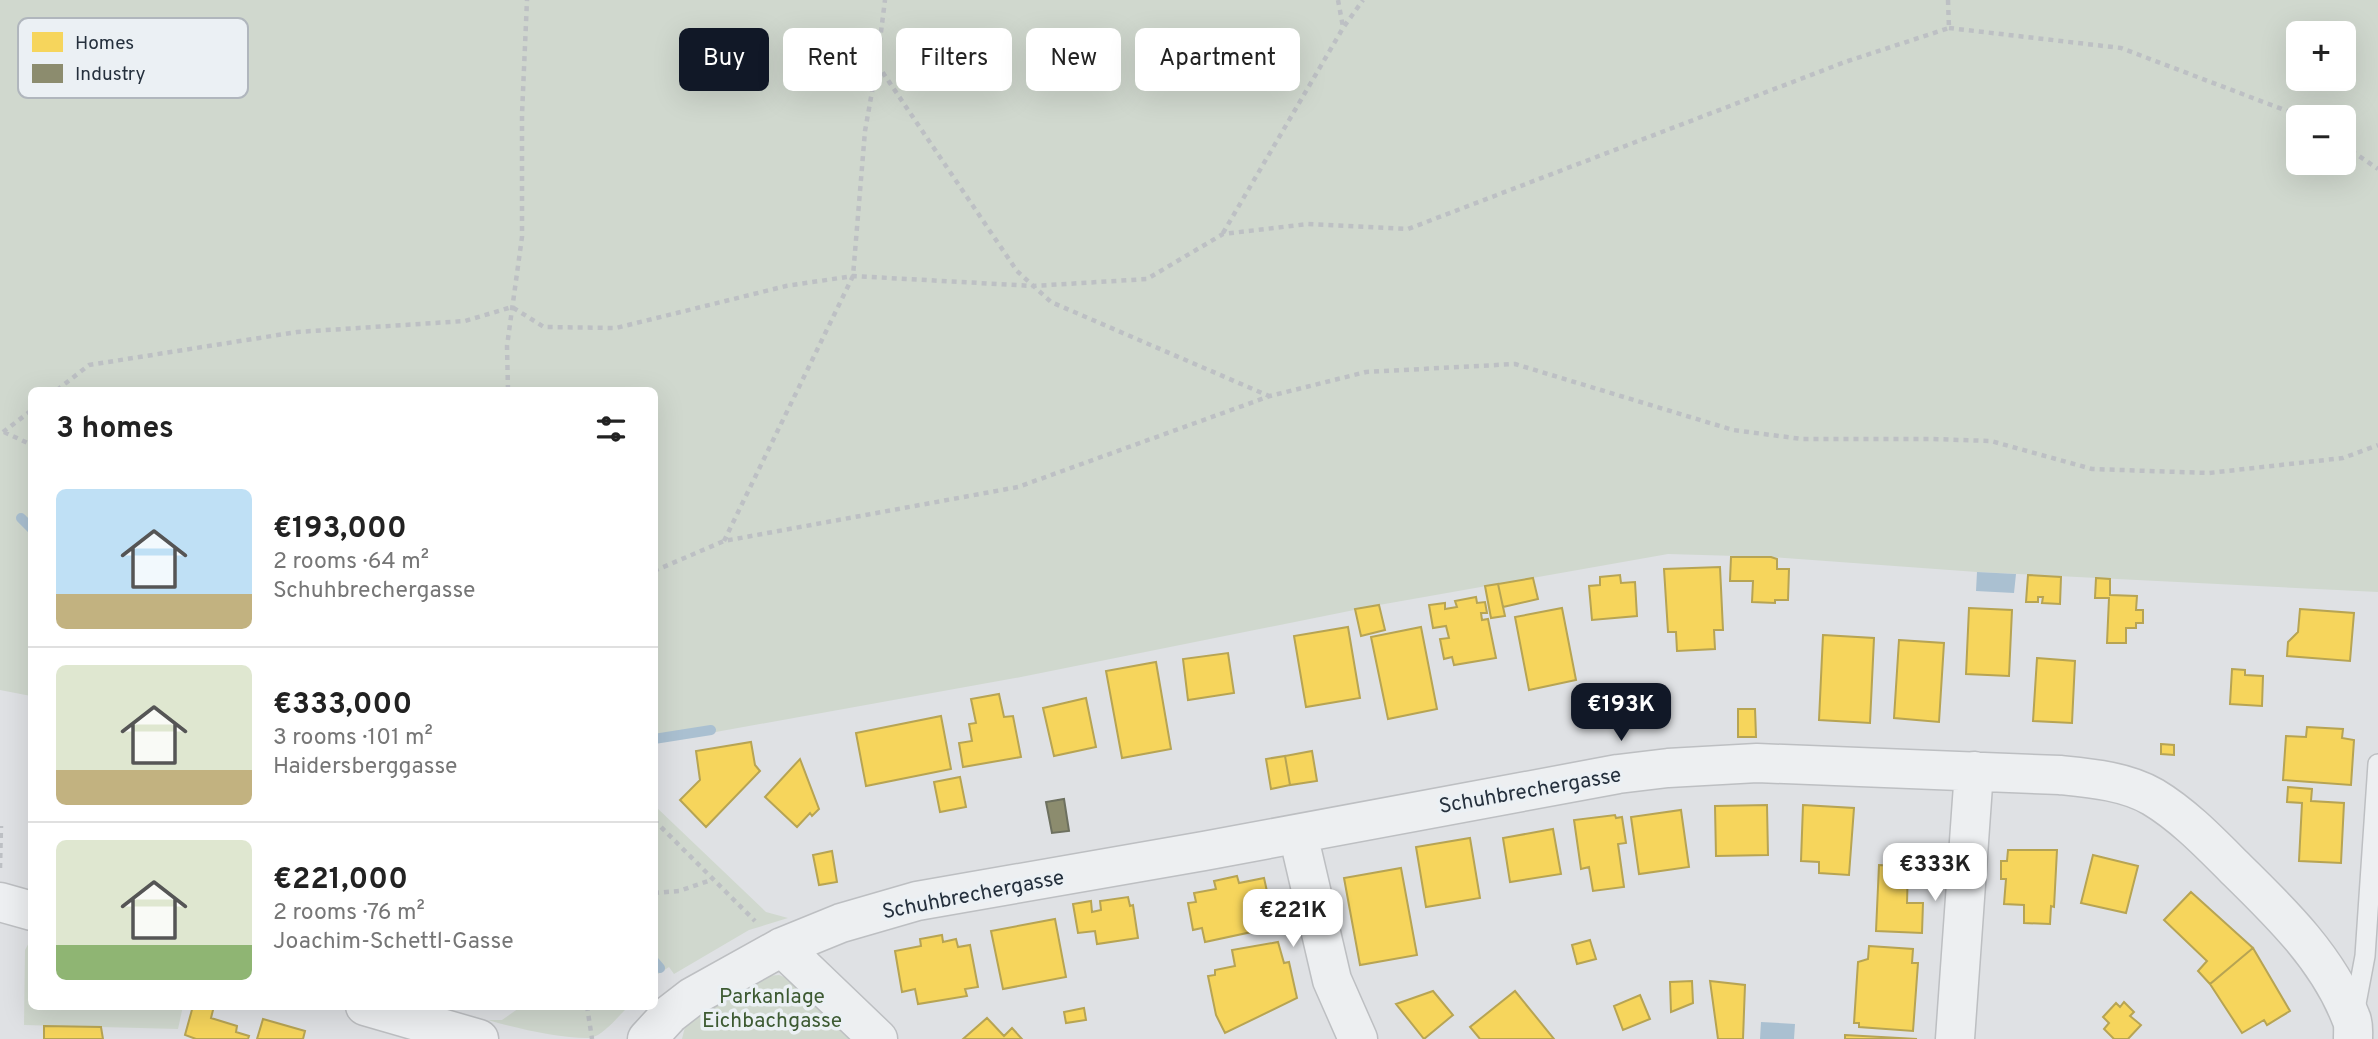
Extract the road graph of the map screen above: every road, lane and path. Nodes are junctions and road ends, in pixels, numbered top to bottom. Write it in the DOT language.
graph roads {
  1 [pos="527,0"];
  2 [pos="885,0"];
  3 [pos="1338,0"];
  4 [pos="1363,0"];
  5 [pos="1948,0"];
  6 [pos="882,28"];
  7 [pos="1343,28"];
  8 [pos="1949,28"];
  9 [pos="882,71"];
  10 [pos="872,91"];
  11 [pos="2286,111"];
  12 [pos="2356,154"];
  13 [pos="2378,169"];
  14 [pos="1223,234"];
  15 [pos="853,276"];
  16 [pos="1033,286"];
  17 [pos="512,307"];
  18 [pos="61,387"];
  19 [pos="508,387"];
  20 [pos="1270,396"];
  21 [pos="28,413"];
  22 [pos="1,432"];
  23 [pos="28,443"];
  24 [pos="2378,445"];
  25 [pos="724,541"];
  26 [pos="658,569"];
  27 [pos="2378,764"];
  28 [pos="1974,771"];
  29 [pos="658,824"];
  30 [pos="1,826"];
  31 [pos="1298,834"];
  32 [pos="0,874"];
  33 [pos="712,879"];
  34 [pos="658,893"];
  35 [pos="0,902"];
  36 [pos="28,910"];
  37 [pos="782,947"];
  38 [pos="379,1010"];
  39 [pos="588,1010"];
  40 [pos="2353,1030"];
  41 [pos="479,1039"];
  42 [pos="592,1039"];
  43 [pos="647,1039"];
  44 [pos="878,1039"];
  45 [pos="1358,1039"];
  46 [pos="1955,1039"];
  1 -- 17 [label="path"];
  2 -- 6 [label="path"];
  3 -- 7 [label="path"];
  4 -- 7 [label="path"];
  5 -- 8 [label="path"];
  7 -- 14 [label="path"];
  8 -- 11 [label="path"];
  8 -- 14 [label="path"];
  9 -- 16 [label="path"];
  10 -- 15 [label="path"];
  12 -- 13 [label="path"];
  14 -- 16 [label="path"];
  15 -- 16 [label="path"];
  15 -- 17 [label="path"];
  15 -- 25 [label="path"];
  16 -- 20 [label="path"];
  17 -- 18 [label="path"];
  17 -- 19 [label="path"];
  20 -- 24 [label="path"];
  20 -- 25 [label="path"];
  21 -- 22 [label="path"];
  22 -- 23 [label="path"];
  25 -- 26 [label="path"];
  27 -- 40 [label="lane, Schuhbrechergasse"];
  28 -- 31 [label="street, Schuhbrechergasse"];
  28 -- 40 [label="street, Schuhbrechergasse"];
  28 -- 46 [label="street"];
  29 -- 33 [label="path"];
  30 -- 32 [label="path"];
  31 -- 37 [label="street, Schuhbrechergasse"];
  31 -- 45 [label="street"];
  33 -- 34 [label="path"];
  33 -- 37 [label="path"];
  35 -- 36 [label="street"];
  37 -- 43 [label="street, Schuhbrechergasse"];
  37 -- 44 [label="street"];
  38 -- 41 [label="street"];
  39 -- 42 [label="path"];
}
